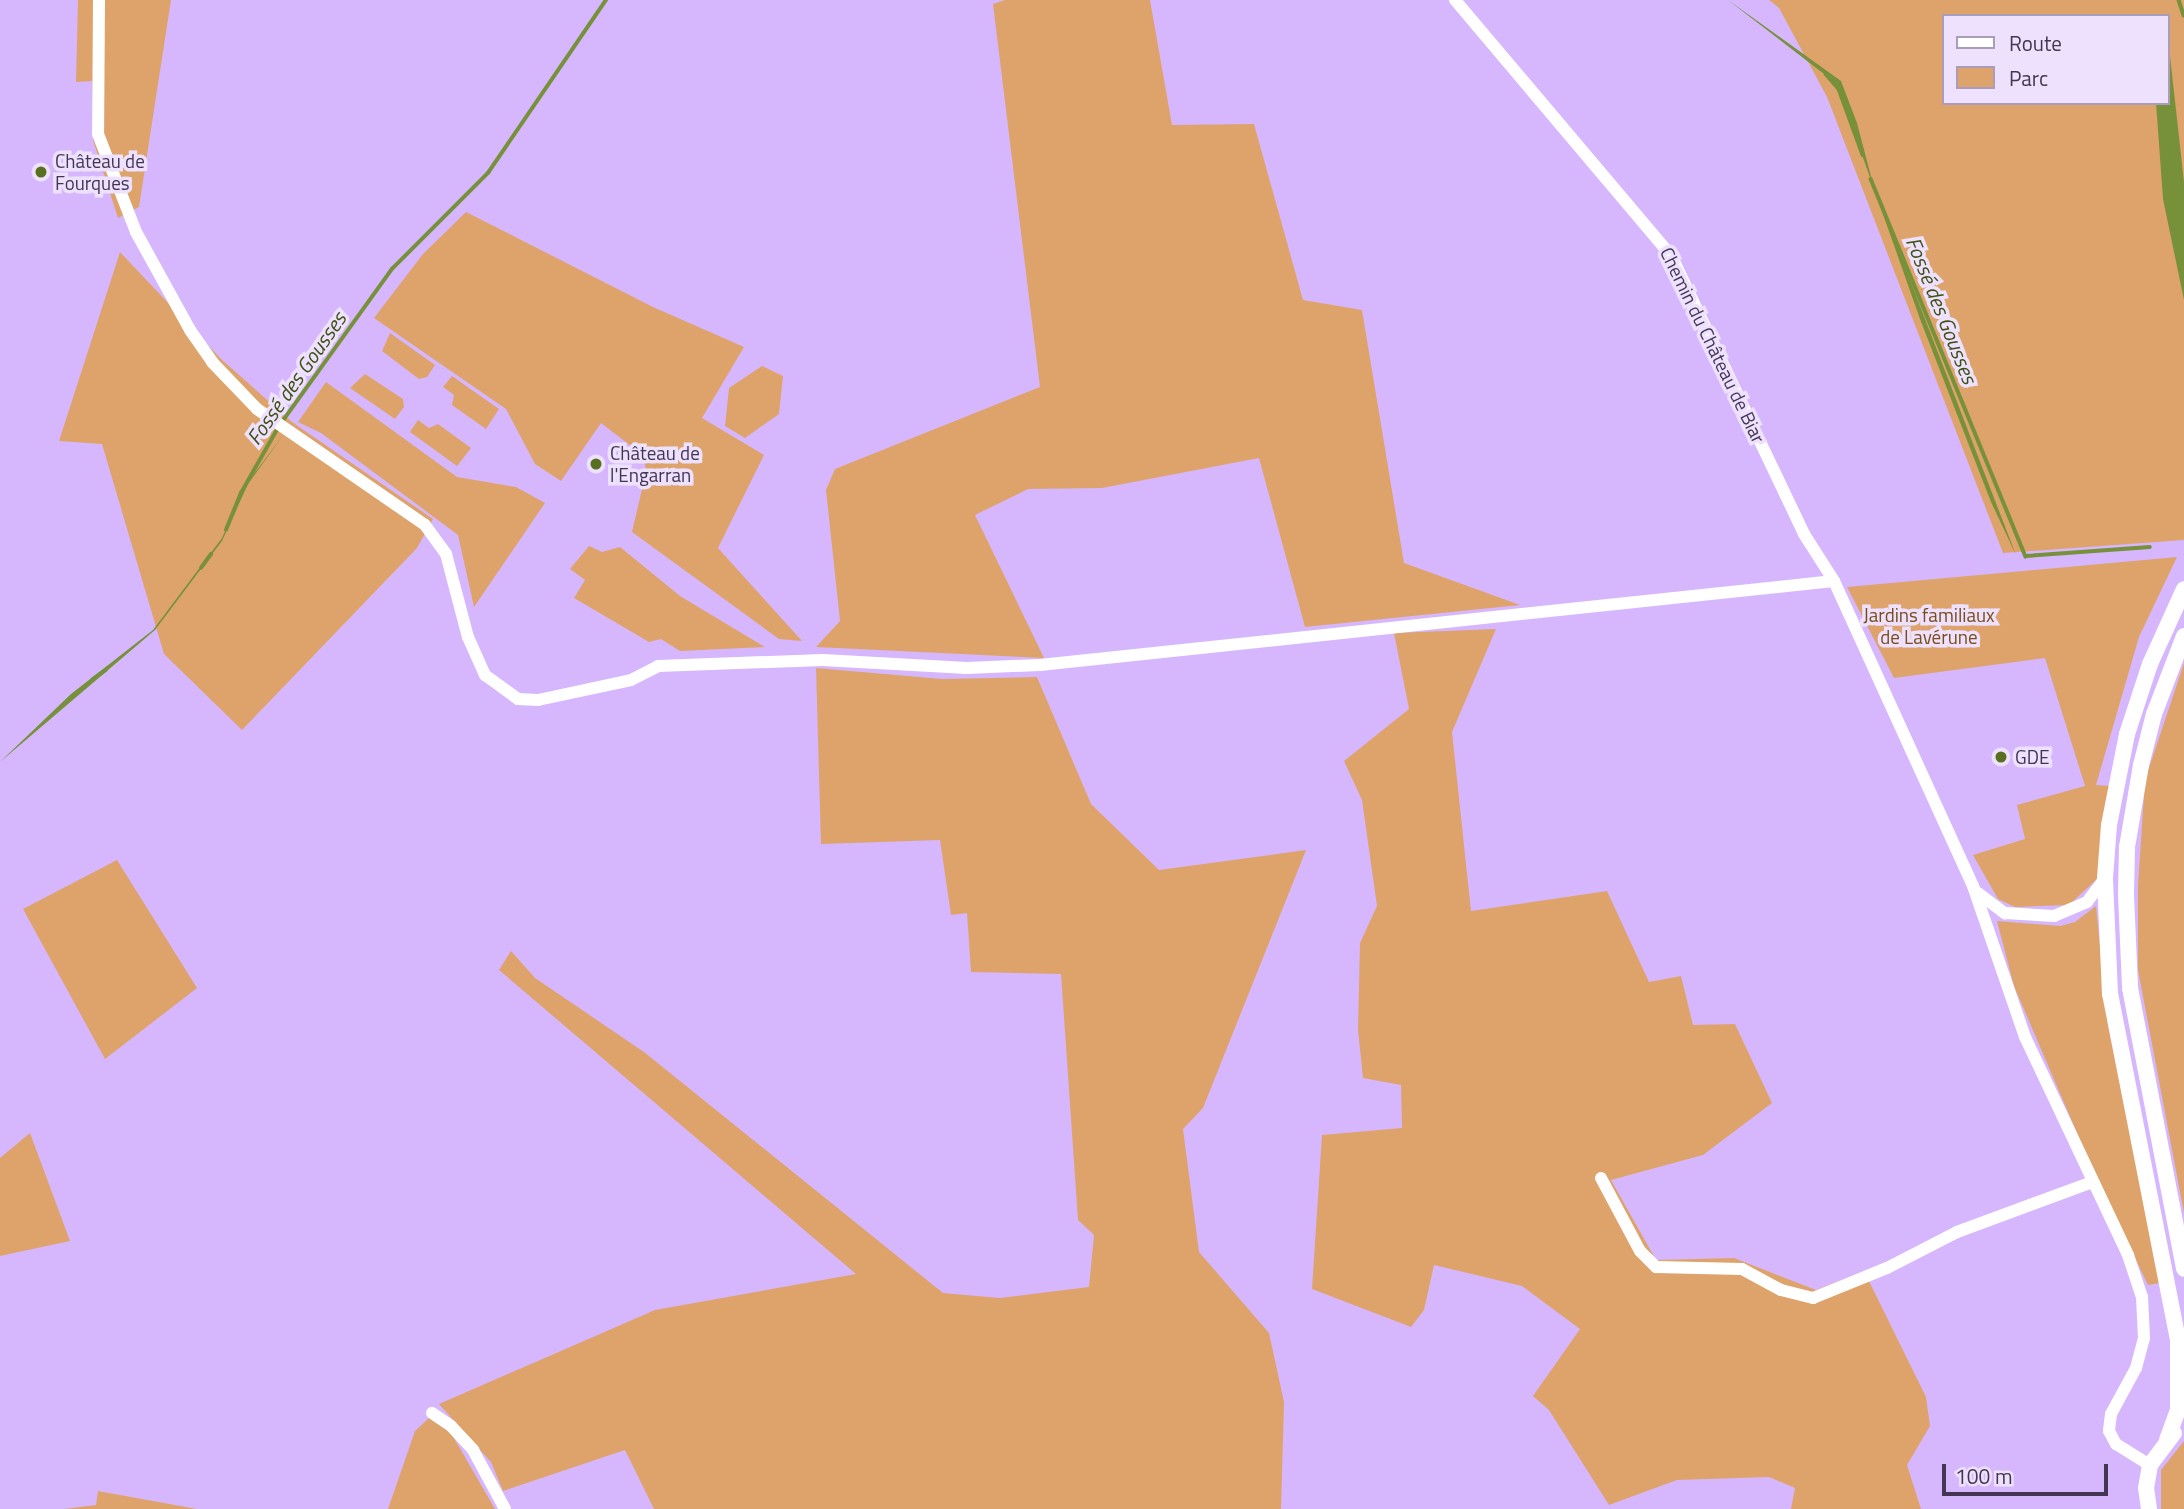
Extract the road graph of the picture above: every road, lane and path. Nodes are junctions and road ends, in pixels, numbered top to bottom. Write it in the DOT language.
graph roads {
  1 [pos="99,0"];
  2 [pos="1455,0"];
  3 [pos="1834,581"];
  4 [pos="2184,589"];
  5 [pos="2184,636"];
  6 [pos="2105,878"];
  7 [pos="1973,886"];
  8 [pos="1992,907"];
  9 [pos="1987,928"];
  10 [pos="1601,1178"];
  11 [pos="2092,1182"];
  12 [pos="2184,1269"];
  13 [pos="432,1413"];
  14 [pos="2184,1427"];
  15 [pos="2167,1440"];
  16 [pos="2150,1465"];
  17 [pos="2146,1488"];
  18 [pos="505,1509"];
  19 [pos="2141,1509"];
  20 [pos="2149,1509"];
  1 -- 3 [label="street"];
  2 -- 3 [label="street, Chemin du Château de Biar"];
  3 -- 7 [label="street, Chemin du Château de Biar"];
  4 -- 6 [label="main road"];
  5 -- 12 [label="main road"];
  6 -- 8 [label="street"];
  6 -- 15 [label="main road"];
  7 -- 8 [label="street"];
  7 -- 9 [label="street"];
  8 -- 9 [label="street"];
  9 -- 11 [label="street"];
  10 -- 11 [label="street"];
  11 -- 16 [label="street"];
  13 -- 18 [label="street"];
  14 -- 15 [label="main road"];
  15 -- 16 [label="main road"];
  16 -- 17 [label="main road"];
  17 -- 19 [label="main road"];
  17 -- 20 [label="main road"];
}
